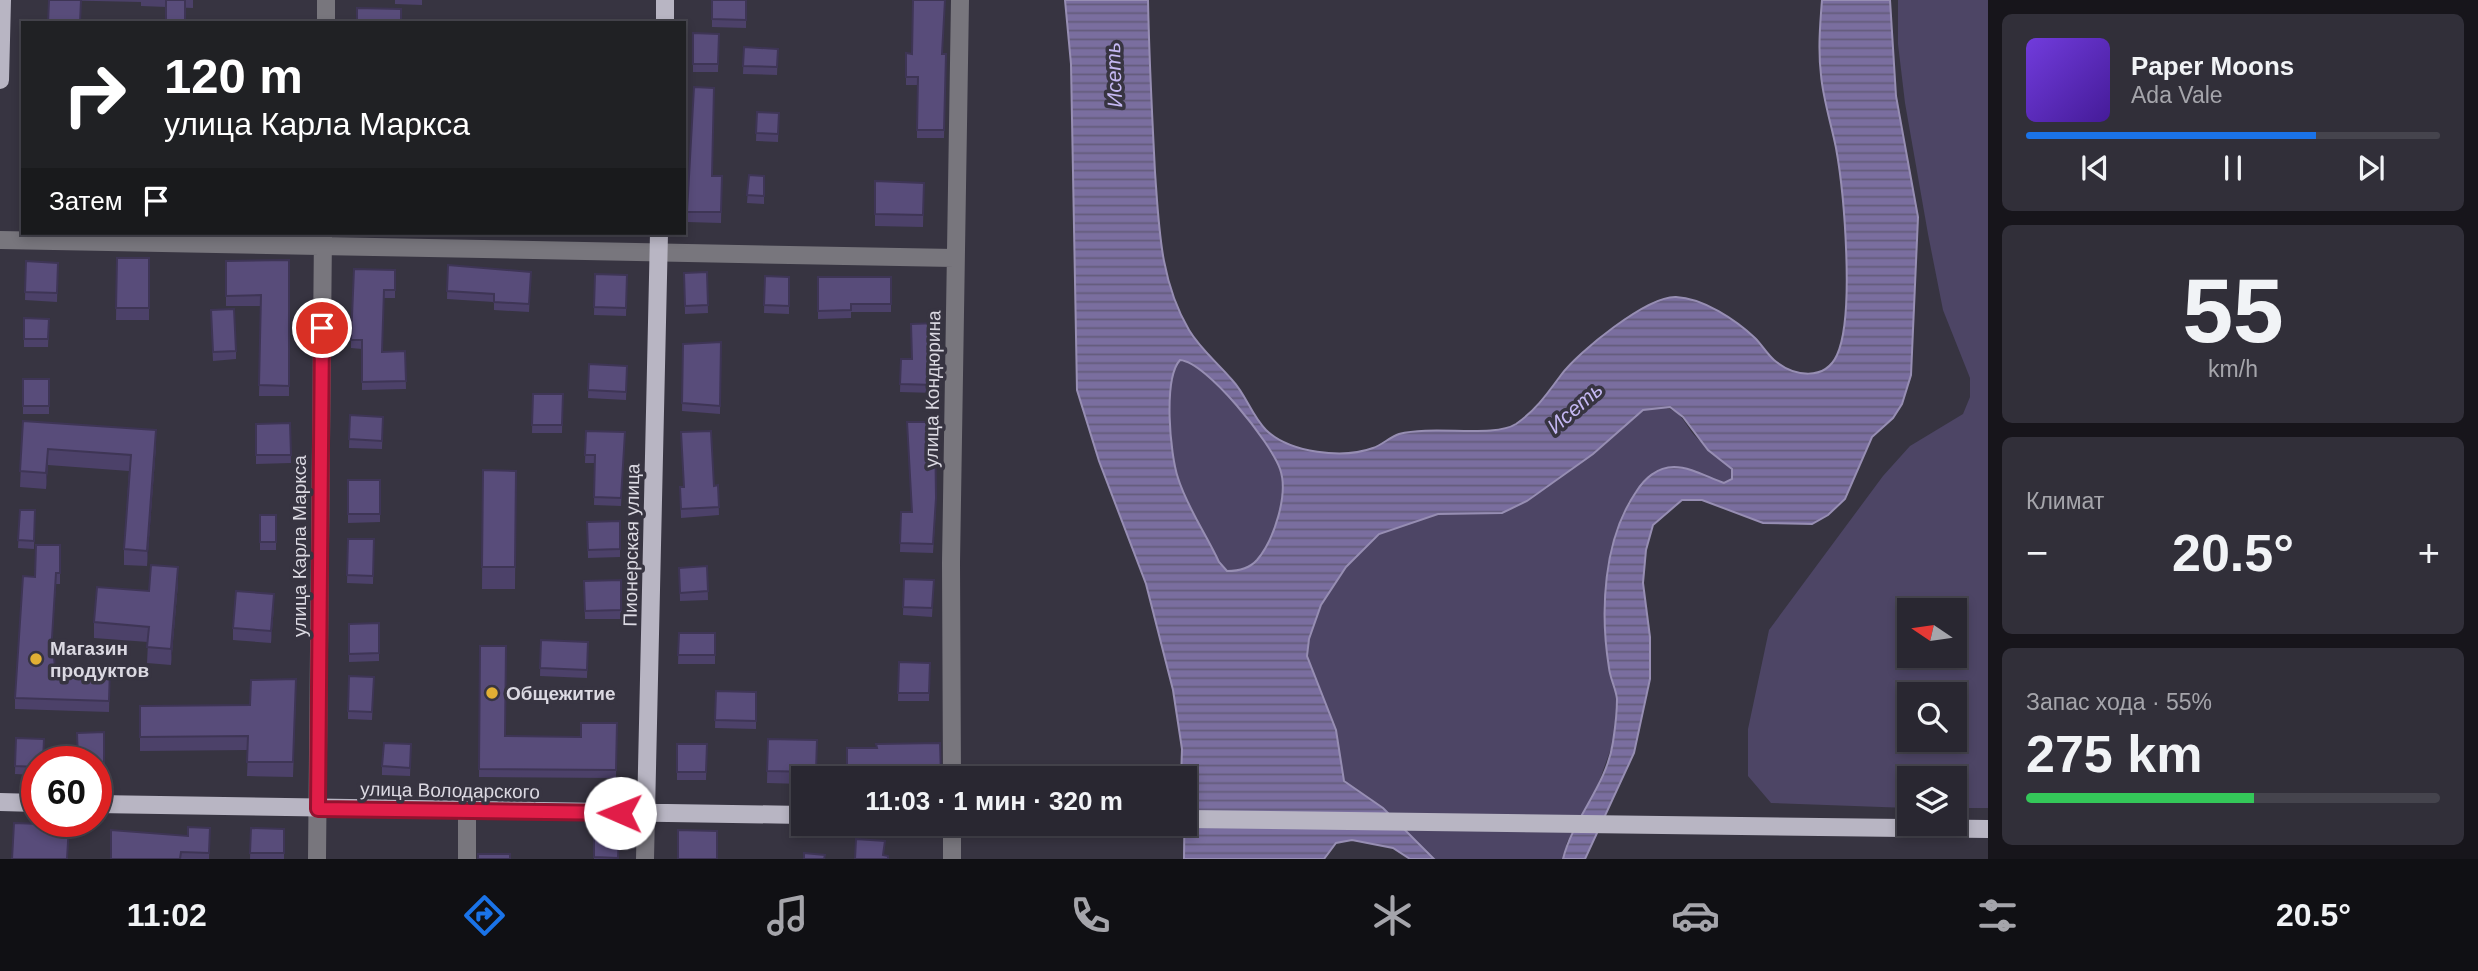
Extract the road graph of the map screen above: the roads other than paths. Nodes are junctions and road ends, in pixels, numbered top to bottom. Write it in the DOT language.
graph roads {
  1 [pos="2,0"];
  2 [pos="326,0"];
  3 [pos="665,0"];
  4 [pos="960,0"];
  5 [pos="326,21"];
  6 [pos="665,21"];
  7 [pos="0,80"];
  8 [pos="659,235"];
  9 [pos="0,240"];
  10 [pos="323,240"];
  11 [pos="659,254"];
  12 [pos="954,258"];
  13 [pos="952,766"];
  14 [pos="0,802"];
  15 [pos="21,803"];
  16 [pos="112,804"];
  17 [pos="318,809"];
  18 [pos="467,811"];
  19 [pos="646,814"];
  20 [pos="791,815"];
  21 [pos="1197,819"];
  22 [pos="1988,829"];
  23 [pos="952,836"];
  24 [pos="317,859"];
  25 [pos="467,859"];
  26 [pos="645,859"];
  27 [pos="952,859"];
  1 -- 7 [label="main road"];
  2 -- 5 [label="street"];
  3 -- 6 [label="main road"];
  4 -- 12 [label="street, улица Кондюрина"];
  8 -- 11 [label="main road, Пионерская улица"];
  9 -- 10 [label="street"];
  10 -- 11 [label="street"];
  10 -- 17 [label="street, улица Карла Маркса"];
  11 -- 12 [label="street"];
  11 -- 19 [label="main road, Пионерская улица"];
  12 -- 13 [label="street, улица Кондюрина"];
  14 -- 15 [label="main road"];
  16 -- 17 [label="main road, улица Володарского"];
  17 -- 18 [label="main road, улица Володарского"];
  17 -- 24 [label="street, улица Карла Маркса"];
  18 -- 19 [label="main road, улица Володарского"];
  18 -- 25 [label="street"];
  19 -- 20 [label="main road, улица Володарского"];
  19 -- 26 [label="street, Пионерская улица"];
  21 -- 22 [label="main road"];
  23 -- 27 [label="street"];
}
